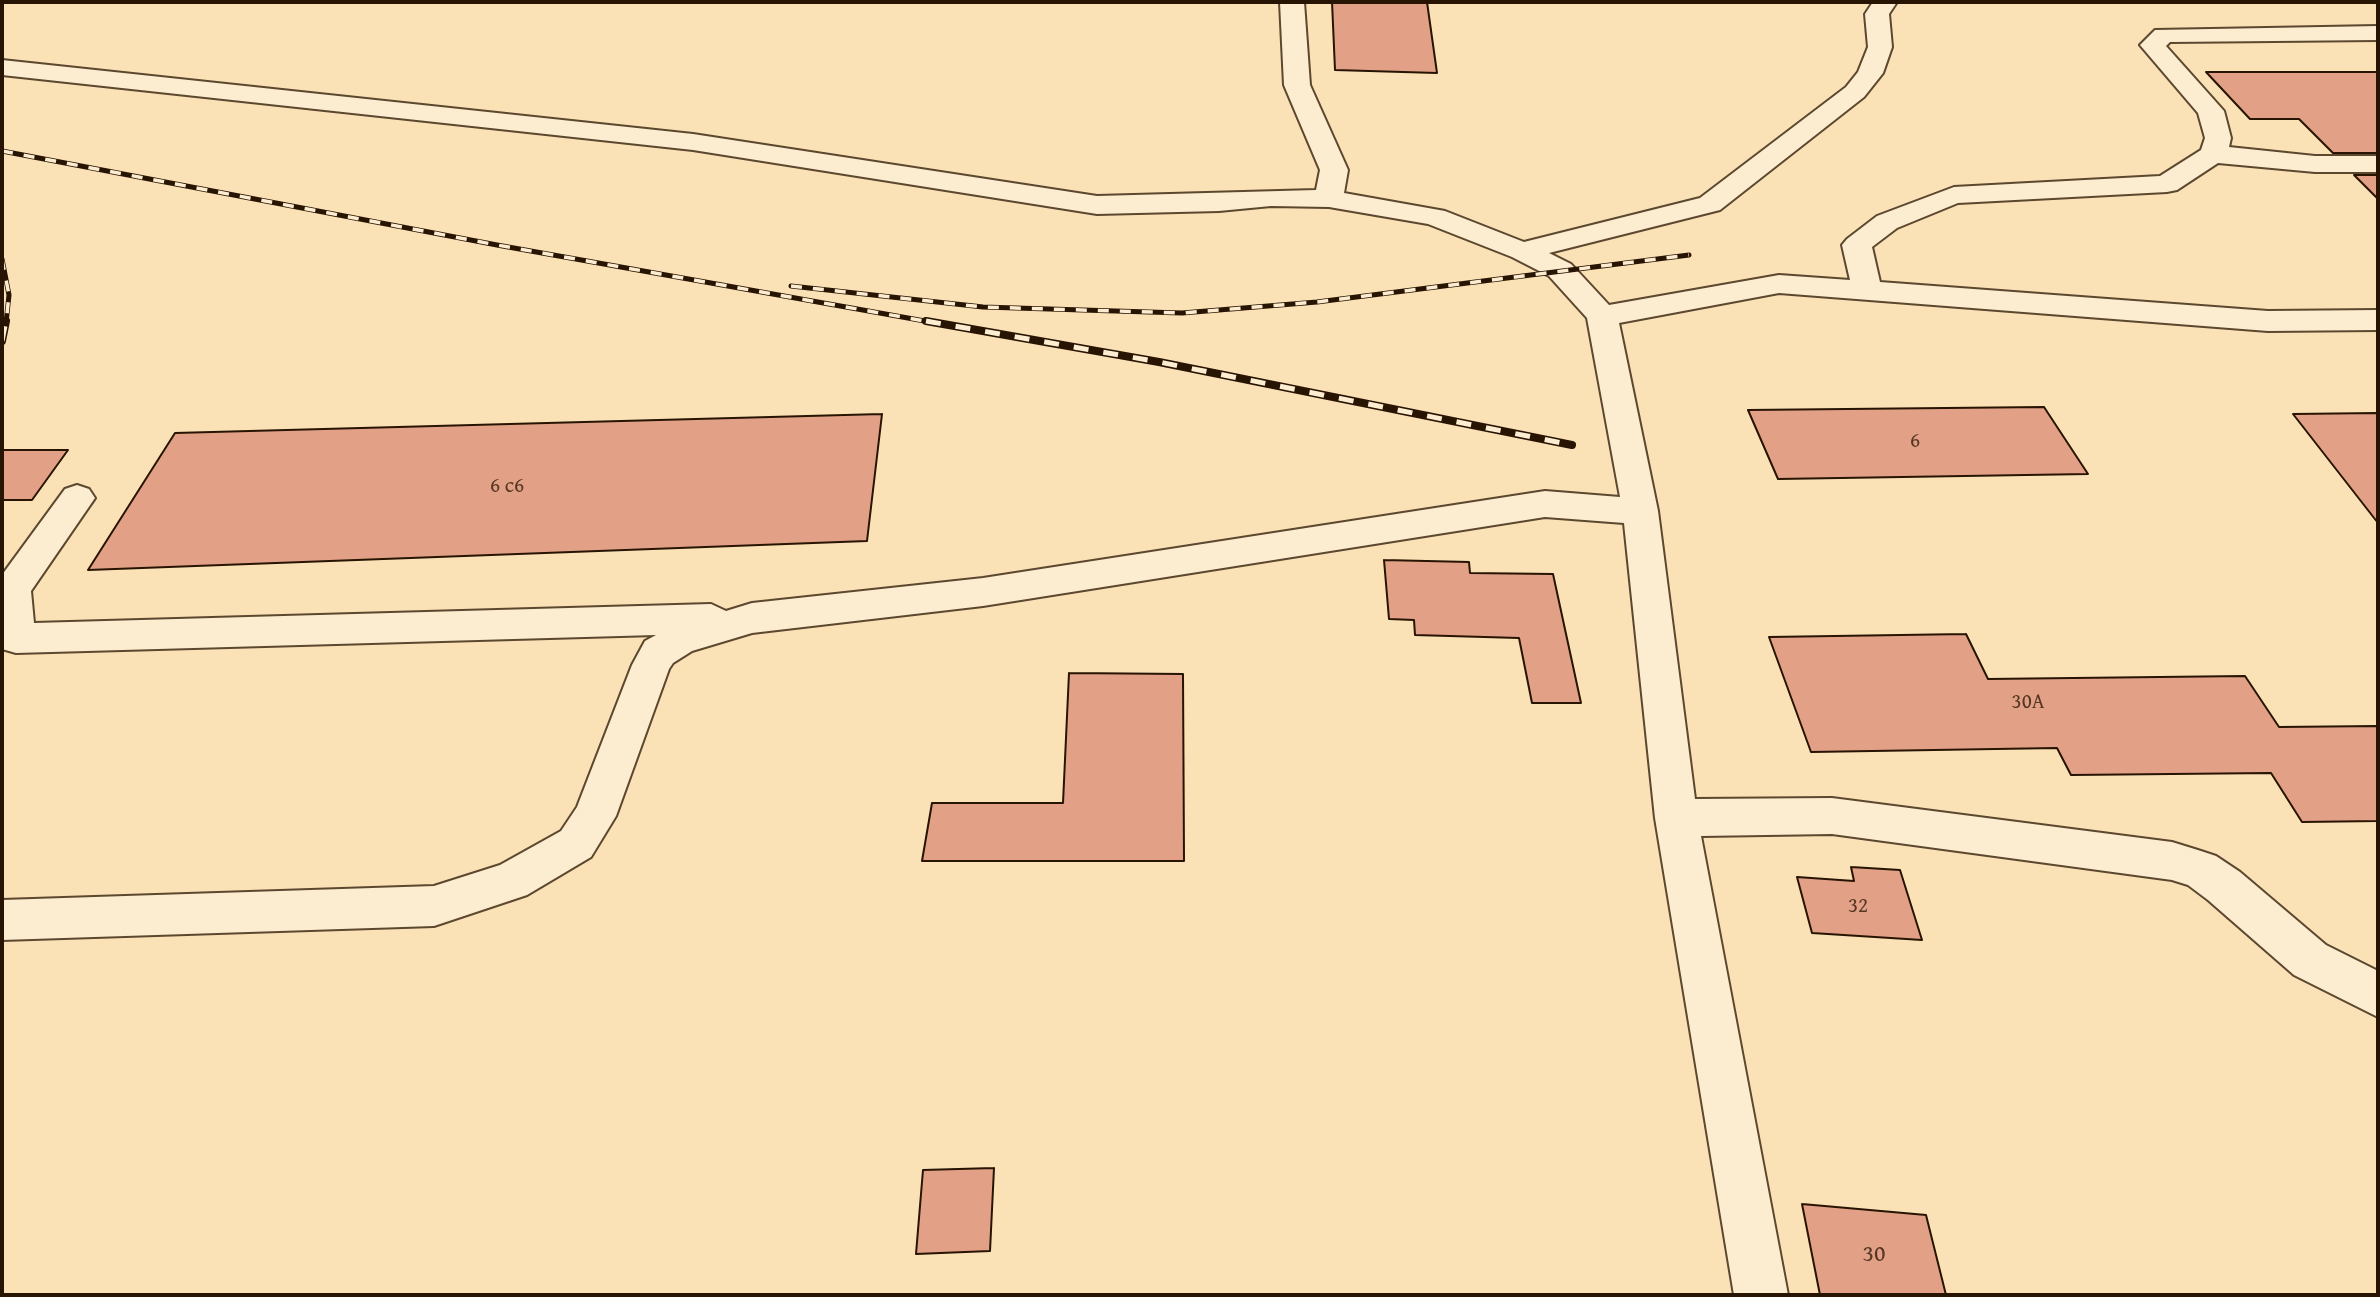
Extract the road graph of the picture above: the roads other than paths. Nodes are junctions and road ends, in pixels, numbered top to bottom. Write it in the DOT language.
graph roads {
  1 [pos="1292,2"];
  2 [pos="1885,2"];
  3 [pos="2378,33"];
  4 [pos="2,67"];
  5 [pos="2213,154"];
  6 [pos="2378,164"];
  7 [pos="1329,199"];
  8 [pos="1522,251"];
  9 [pos="1867,290"];
  10 [pos="1602,316"];
  11 [pos="2378,320"];
  12 [pos="77,498"];
  13 [pos="1640,511"];
  14 [pos="752,618"];
  15 [pos="1676,818"];
  16 [pos="2,920"];
  17 [pos="2378,995"];
  18 [pos="1761,1295"];
  1 -- 7 [label="street"];
  2 -- 8 [label="street"];
  3 -- 5 [label="street"];
  4 -- 7 [label="street"];
  5 -- 6 [label="street"];
  5 -- 9 [label="street"];
  7 -- 8 [label="street"];
  8 -- 10 [label="street"];
  9 -- 10 [label="street"];
  9 -- 11 [label="street"];
  10 -- 13 [label="street"];
  12 -- 14 [label="street"];
  13 -- 14 [label="street"];
  13 -- 15 [label="street"];
  14 -- 16 [label="street"];
  15 -- 17 [label="street"];
  15 -- 18 [label="street"];
}
